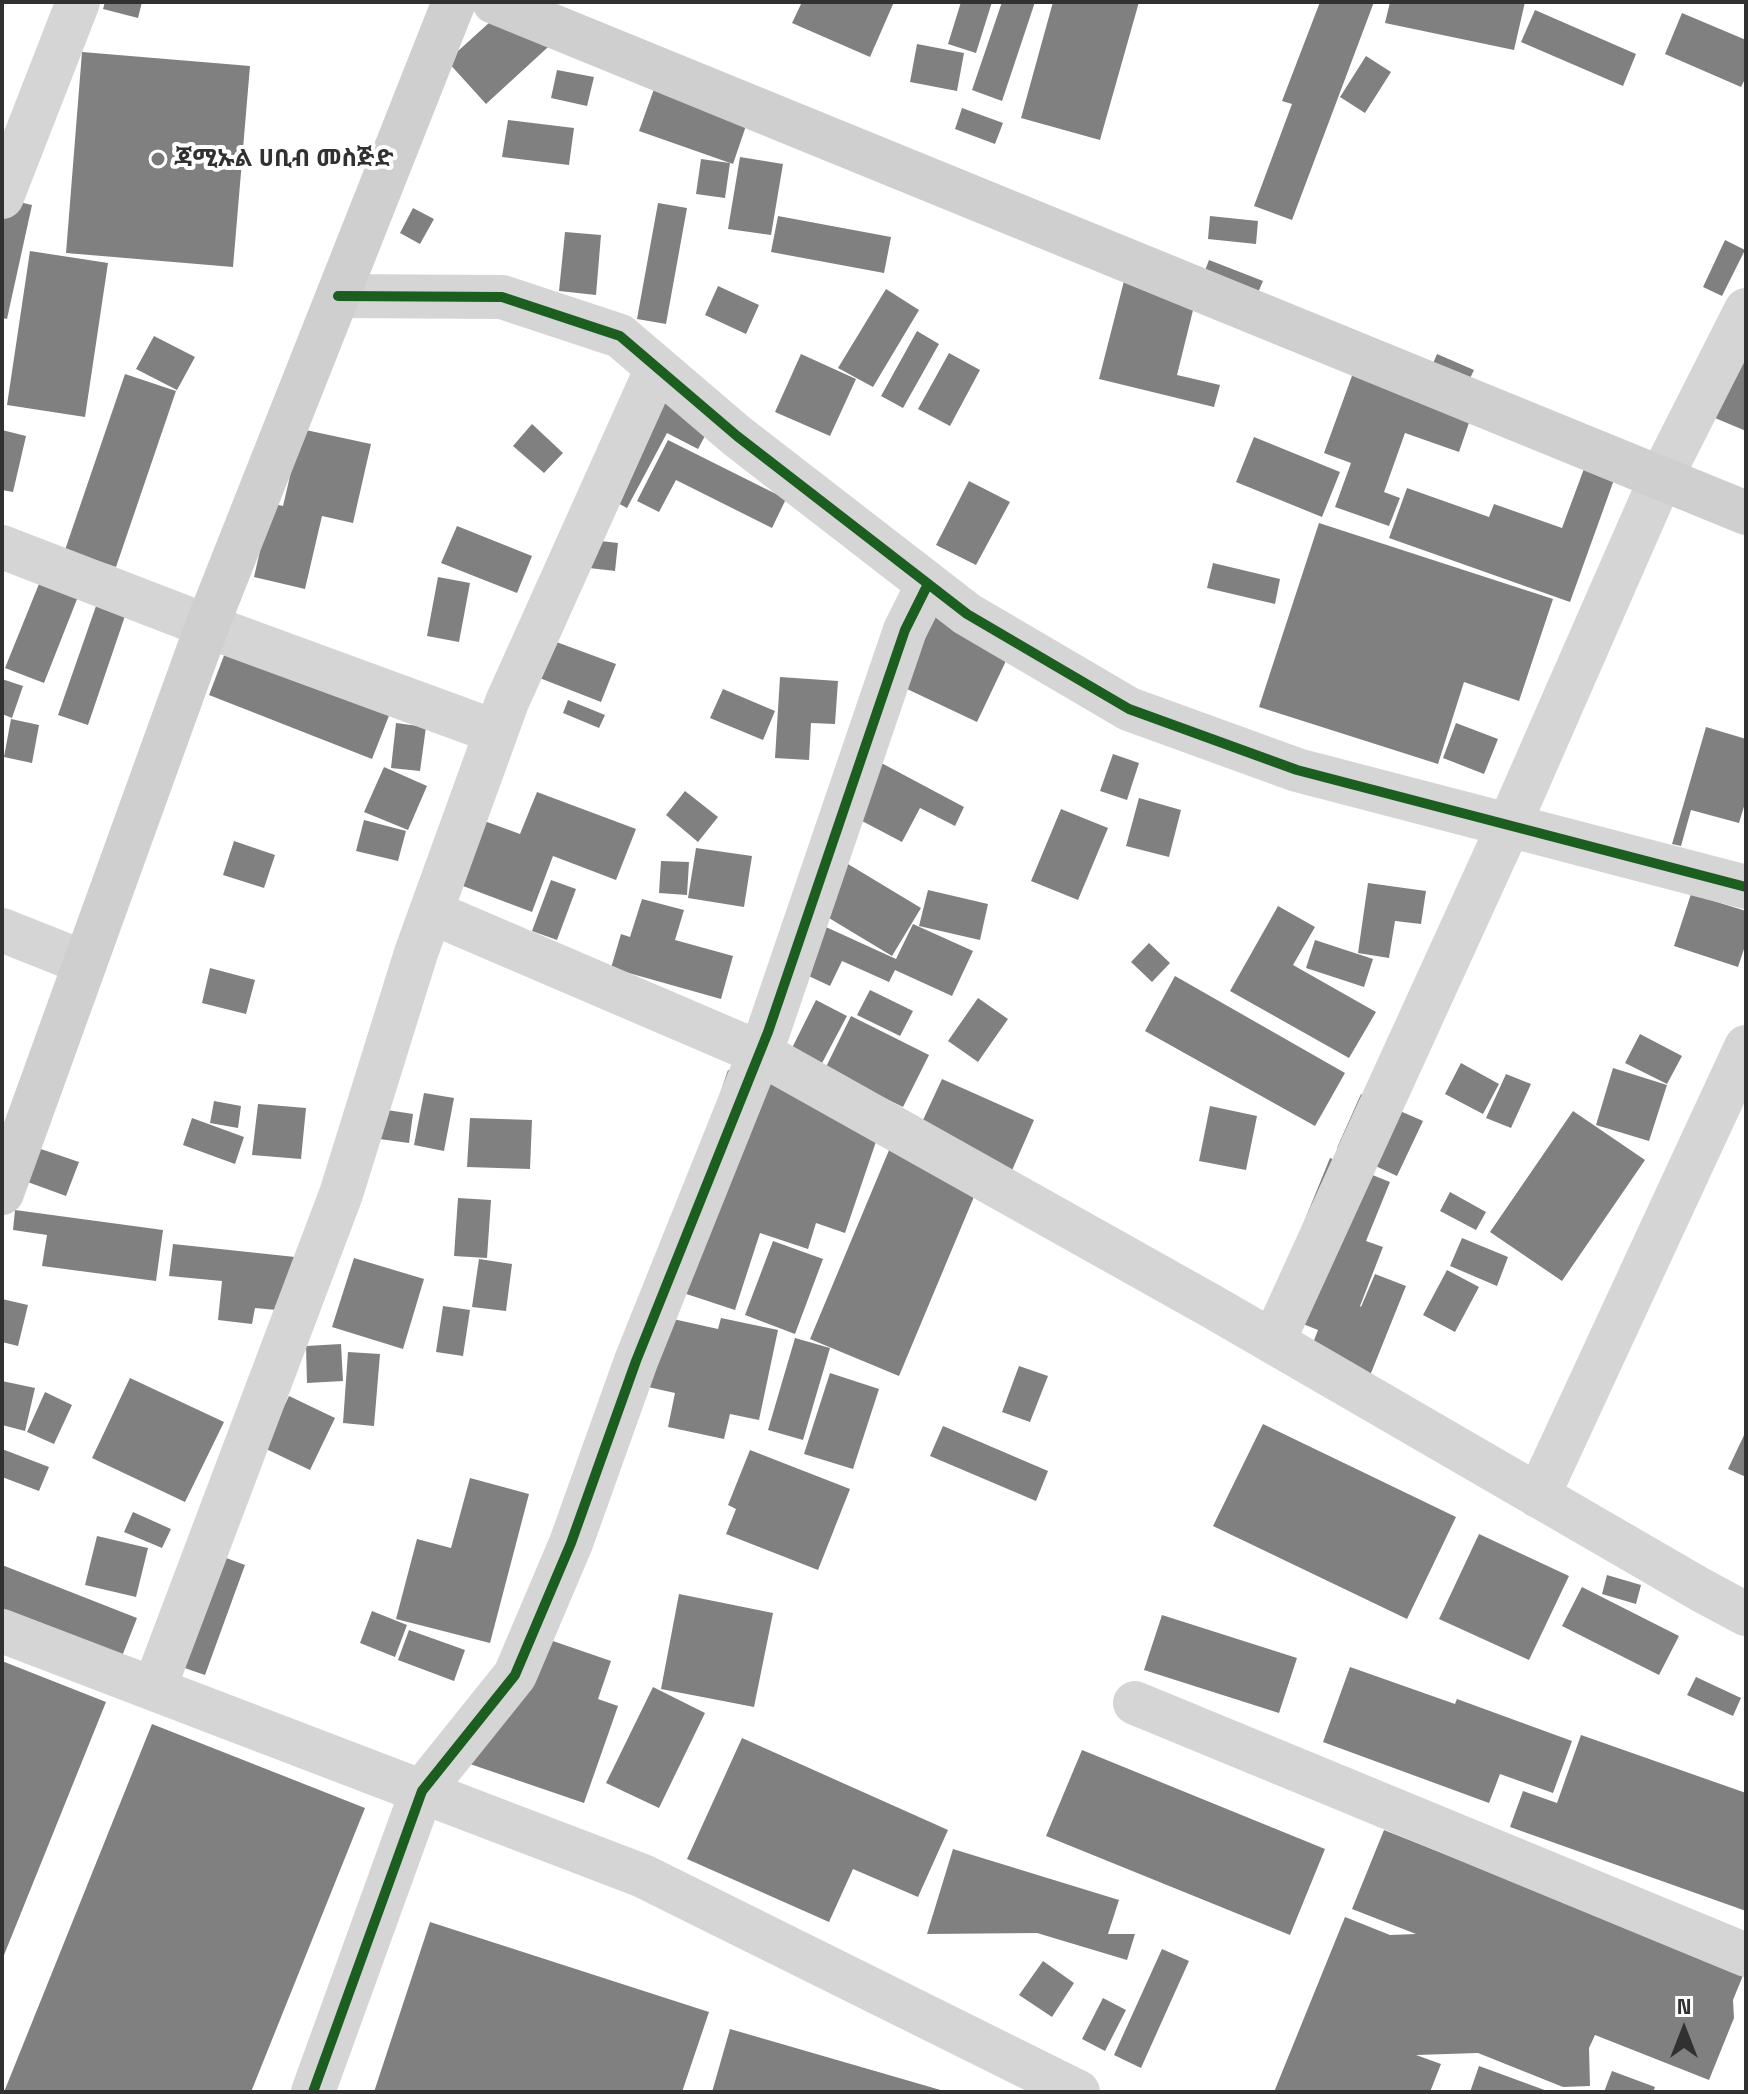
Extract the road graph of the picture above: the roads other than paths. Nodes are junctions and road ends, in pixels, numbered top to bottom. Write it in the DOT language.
graph roads {
  1 [pos="78,2"];
  2 [pos="454,2"];
  3 [pos="494,2"];
  4 [pos="2,197"];
  5 [pos="338,296"];
  6 [pos="1746,310"];
  7 [pos="657,368"];
  8 [pos="1661,478"];
  9 [pos="1746,513"];
  10 [pos="2,547"];
  11 [pos="928,584"];
  12 [pos="207,626"];
  13 [pos="496,732"];
  14 [pos="1509,825"];
  15 [pos="1746,887"];
  16 [pos="431,912"];
  17 [pos="2,930"];
  18 [pos="85,963"];
  19 [pos="1746,1047"];
  20 [pos="760,1053"];
  21 [pos="2,1193"];
  22 [pos="1273,1342"];
  23 [pos="1538,1496"];
  24 [pos="1746,1614"];
  25 [pos="2,1631"];
  26 [pos="154,1689"];
  27 [pos="1135,1703"];
  28 [pos="422,1791"];
  29 [pos="1746,1955"];
  30 [pos="1065,2089"];
  31 [pos="313,2092"];
  1 -- 4 [label="street"];
  2 -- 5 [label="street"];
  3 -- 8 [label="street"];
  5 -- 7 [label="street"];
  5 -- 12 [label="street"];
  6 -- 8 [label="street"];
  7 -- 11 [label="street"];
  7 -- 13 [label="street"];
  8 -- 9 [label="street"];
  8 -- 14 [label="street"];
  10 -- 12 [label="street"];
  11 -- 14 [label="street"];
  11 -- 20 [label="street"];
  12 -- 13 [label="street"];
  12 -- 18 [label="street"];
  13 -- 16 [label="street"];
  14 -- 15 [label="street"];
  14 -- 22 [label="street"];
  16 -- 20 [label="street"];
  16 -- 26 [label="street"];
  17 -- 18 [label="street"];
  18 -- 21 [label="street"];
  19 -- 23 [label="street"];
  20 -- 22 [label="street"];
  20 -- 28 [label="street"];
  22 -- 23 [label="street"];
  23 -- 24 [label="street"];
  25 -- 26 [label="street"];
  26 -- 28 [label="street"];
  27 -- 29 [label="street"];
  28 -- 30 [label="street"];
  28 -- 31 [label="street"];
}
